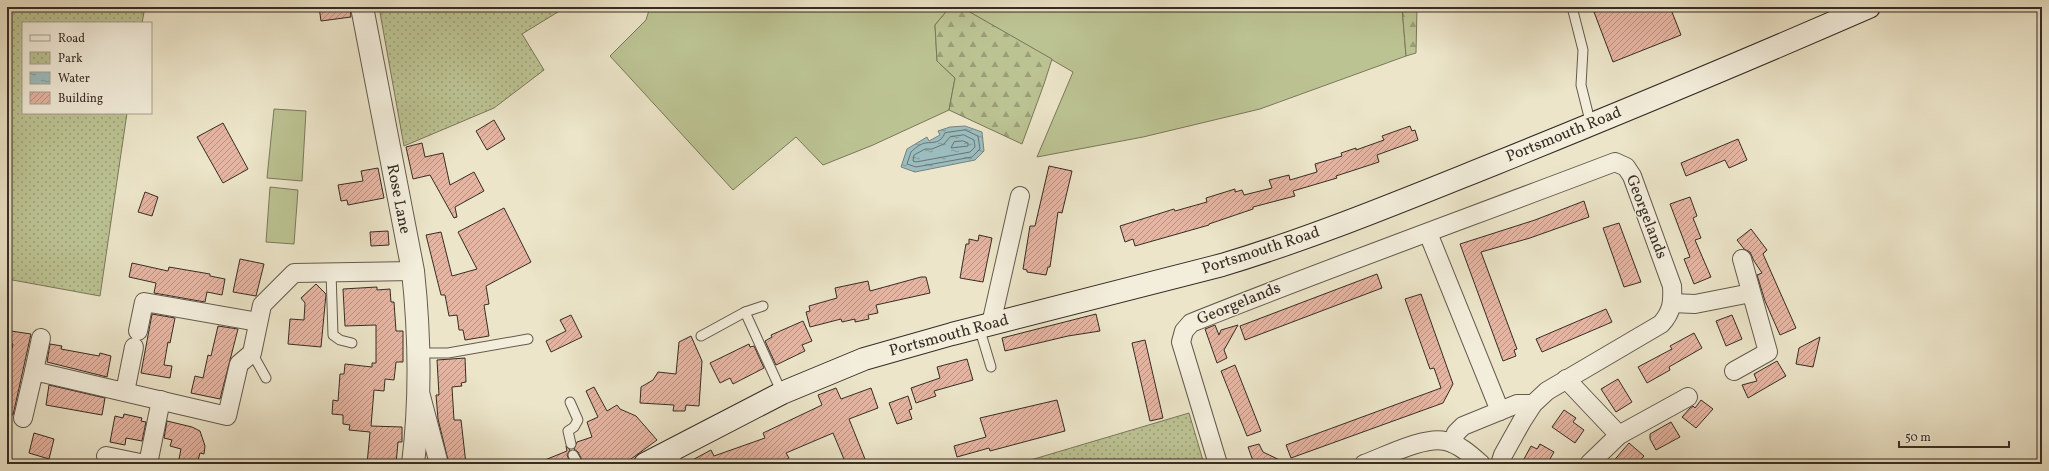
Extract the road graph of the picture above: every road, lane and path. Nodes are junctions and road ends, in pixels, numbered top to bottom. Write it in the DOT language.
graph roads {
  1 [pos="362,7"];
  2 [pos="1572,7"];
  3 [pos="1869,7"];
  4 [pos="1591,125"];
  5 [pos="1020,196"];
  6 [pos="1428,233"];
  7 [pos="1742,259"];
  8 [pos="331,272"];
  9 [pos="413,272"];
  10 [pos="1751,292"];
  11 [pos="1672,303"];
  12 [pos="763,306"];
  13 [pos="745,312"];
  14 [pos="258,322"];
  15 [pos="985,325"];
  16 [pos="701,336"];
  17 [pos="41,338"];
  18 [pos="528,339"];
  19 [pos="352,343"];
  20 [pos="252,353"];
  21 [pos="420,353"];
  22 [pos="991,367"];
  23 [pos="34,371"];
  24 [pos="1734,371"];
  25 [pos="266,378"];
  26 [pos="1566,379"];
  27 [pos="125,392"];
  28 [pos="420,392"];
  29 [pos="782,393"];
  30 [pos="1688,397"];
  31 [pos="161,400"];
  32 [pos="570,402"];
  33 [pos="1533,404"];
  34 [pos="1500,411"];
  35 [pos="23,418"];
  36 [pos="1619,435"];
  37 [pos="1452,443"];
  38 [pos="571,444"];
  39 [pos="573,455"];
  40 [pos="106,456"];
  41 [pos="675,457"];
  42 [pos="147,464"];
  43 [pos="413,464"];
  44 [pos="440,464"];
  45 [pos="578,464"];
  46 [pos="645,464"];
  47 [pos="1218,464"];
  48 [pos="1364,464"];
  49 [pos="1481,464"];
  50 [pos="1500,464"];
  51 [pos="1589,464"];
  1 -- 9 [label="main road, Rose Lane"];
  2 -- 4 [label="lane"];
  3 -- 4 [label="main road, Portsmouth Road"];
  4 -- 15 [label="main road, Portsmouth Road"];
  5 -- 15 [label="street"];
  6 -- 11 [label="street, Georgelands"];
  6 -- 34 [label="street"];
  6 -- 47 [label="street, Georgelands"];
  7 -- 10 [label="street"];
  8 -- 9 [label="street"];
  8 -- 14 [label="street"];
  8 -- 19 [label="lane"];
  9 -- 21 [label="main road, Rose Lane"];
  10 -- 11 [label="street"];
  10 -- 24 [label="street"];
  11 -- 26 [label="street, Georgelands"];
  12 -- 13 [label="lane"];
  13 -- 16 [label="lane"];
  13 -- 29 [label="lane"];
  14 -- 20 [label="street"];
  14 -- 27 [label="street"];
  15 -- 22 [label="lane"];
  15 -- 29 [label="main road, Portsmouth Road"];
  17 -- 23 [label="street"];
  18 -- 21 [label="lane"];
  20 -- 25 [label="lane"];
  20 -- 31 [label="street"];
  21 -- 28 [label="main road, Rose Lane"];
  23 -- 27 [label="street"];
  23 -- 35 [label="street"];
  26 -- 33 [label="street, Georgelands"];
  26 -- 36 [label="street"];
  27 -- 31 [label="street"];
  28 -- 43 [label="main road, Rose Lane"];
  28 -- 44 [label="street, Rose Lane"];
  29 -- 41 [label="main road, Portsmouth Road"];
  30 -- 36 [label="street"];
  31 -- 42 [label="street"];
  32 -- 38 [label="lane"];
  33 -- 34 [label="street"];
  33 -- 50 [label="street, Georgelands"];
  34 -- 37 [label="street"];
  36 -- 51 [label="street"];
  37 -- 48 [label="street"];
  37 -- 49 [label="street"];
  39 -- 45 [label="lane"];
  40 -- 42 [label="street"];
  41 -- 46 [label="main road, Portsmouth Road"];
}
